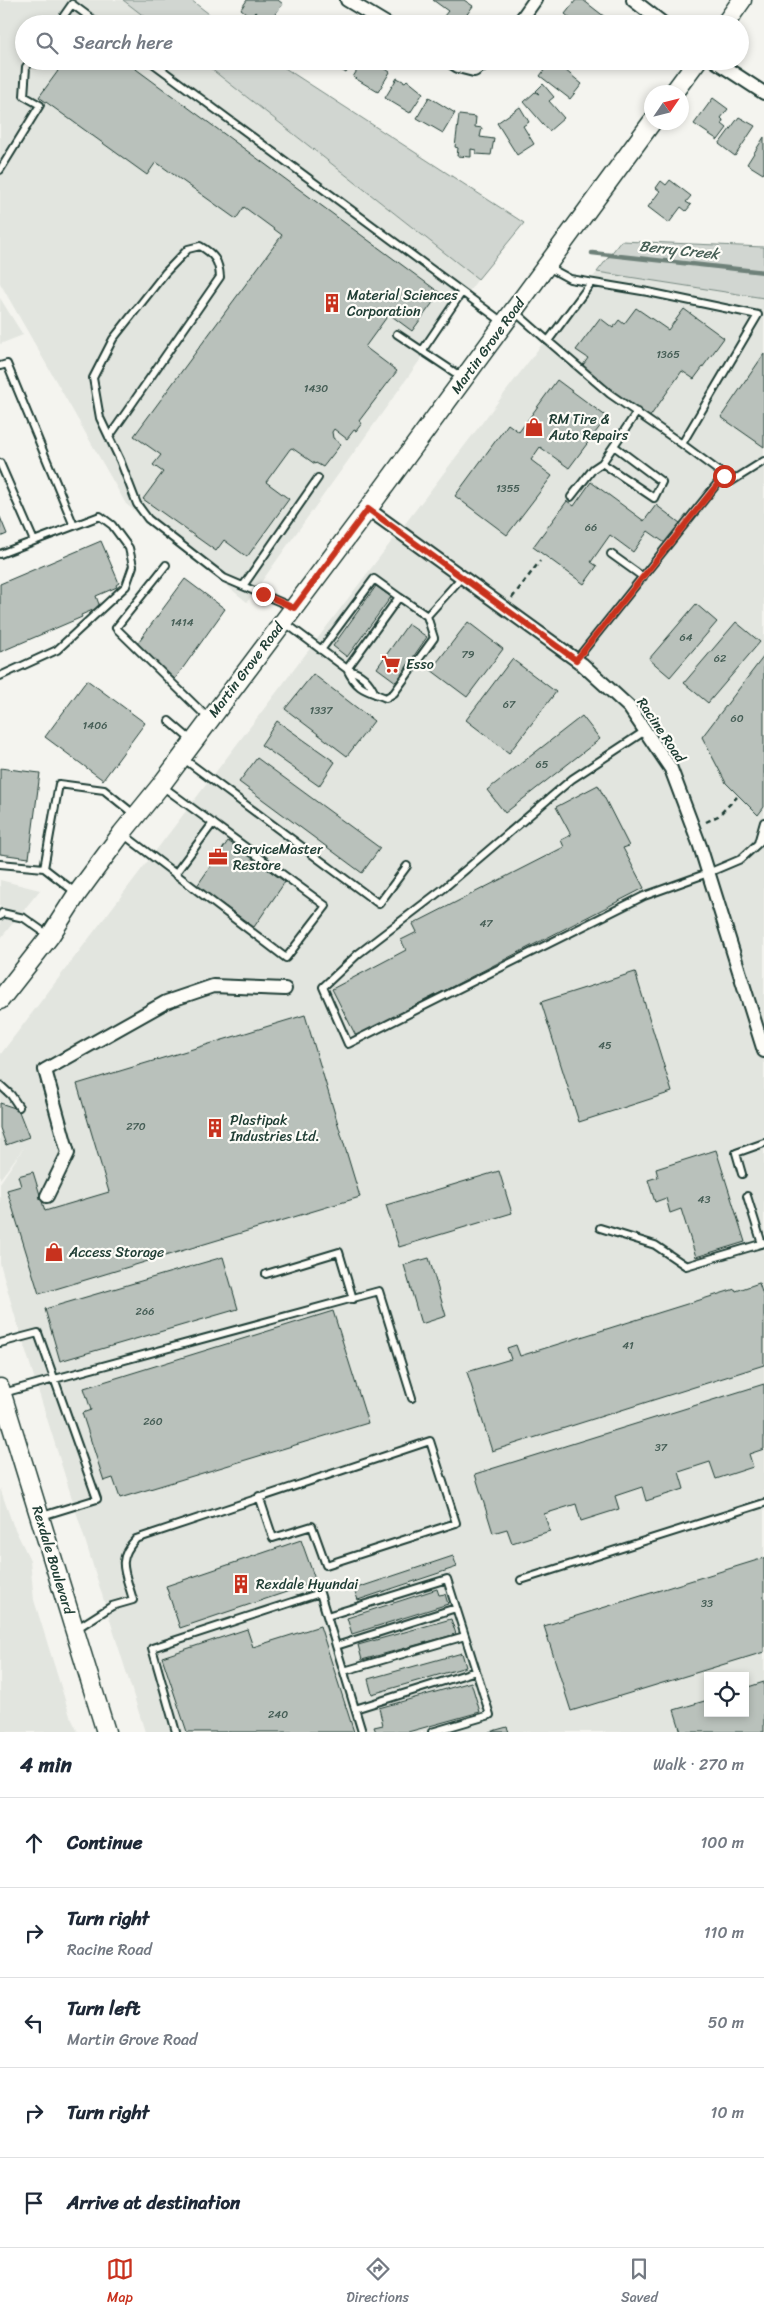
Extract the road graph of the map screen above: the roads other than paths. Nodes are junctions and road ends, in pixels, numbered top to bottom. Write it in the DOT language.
graph roads {
  1 [pos="347,0"];
  2 [pos="535,0"];
  3 [pos="632,0"];
  4 [pos="742,0"];
  5 [pos="64,15"];
  6 [pos="87,15"];
  7 [pos="372,15"];
  8 [pos="524,15"];
  9 [pos="652,15"];
  10 [pos="731,15"];
  11 [pos="26,70"];
  12 [pos="162,70"];
  13 [pos="690,70"];
  14 [pos="730,70"];
  15 [pos="679,85"];
  16 [pos="764,93"];
  17 [pos="646,130"];
  18 [pos="0,170"];
  19 [pos="547,266"];
  20 [pos="591,283"];
  21 [pos="462,292"];
  22 [pos="761,316"];
  23 [pos="509,317"];
  24 [pos="397,334"];
  25 [pos="548,341"];
  26 [pos="422,351"];
  27 [pos="0,366"];
  28 [pos="464,379"];
  29 [pos="636,412"];
  30 [pos="109,436"];
  31 [pos="682,444"];
  32 [pos="614,446"];
  33 [pos="764,461"];
  34 [pos="0,463"];
  35 [pos="602,463"];
  36 [pos="724,476"];
  37 [pos="318,478"];
  38 [pos="571,497"];
  39 [pos="368,509"];
  40 [pos="74,526"];
  41 [pos="34,541"];
  42 [pos="0,554"];
  43 [pos="611,554"];
  44 [pos="166,565"];
  45 [pos="462,577"];
  46 [pos="643,577"];
  47 [pos="243,586"];
  48 [pos="400,597"];
  49 [pos="294,608"];
  50 [pos="426,616"];
  51 [pos="283,622"];
  52 [pos="321,650"];
  53 [pos="576,660"];
  54 [pos="347,669"];
  55 [pos="0,676"];
  56 [pos="375,694"];
  57 [pos="209,719"];
  58 [pos="169,721"];
  59 [pos="645,731"];
  60 [pos="192,741"];
  61 [pos="181,756"];
  62 [pos="161,785"];
  63 [pos="136,815"];
  64 [pos="764,822"];
  65 [pos="213,823"];
  66 [pos="122,833"];
  67 [pos="764,838"];
  68 [pos="757,846"];
  69 [pos="0,864"];
  70 [pos="407,866"];
  71 [pos="44,868"];
  72 [pos="708,873"];
  73 [pos="175,874"];
  74 [pos="77,894"];
  75 [pos="0,916"];
  76 [pos="50,936"];
  77 [pos="284,989"];
  78 [pos="1,997"];
  79 [pos="764,1051"];
  80 [pos="0,1086"];
  81 [pos="19,1107"];
  82 [pos="764,1143"];
  83 [pos="742,1174"];
  84 [pos="47,1196"];
  85 [pos="747,1196"];
  86 [pos="600,1228"];
  87 [pos="763,1243"];
  88 [pos="266,1274"];
  89 [pos="353,1299"];
  90 [pos="0,1344"];
  91 [pos="55,1379"];
  92 [pos="1,1391"];
  93 [pos="412,1398"];
  94 [pos="259,1496"];
  95 [pos="764,1503"];
  96 [pos="40,1517"];
  97 [pos="521,1580"];
  98 [pos="456,1608"];
  99 [pos="327,1616"];
  100 [pos="75,1629"];
  101 [pos="465,1636"];
  102 [pos="336,1646"];
  103 [pos="344,1671"];
  104 [pos="476,1671"];
  105 [pos="355,1708"];
  106 [pos="106,1732"];
  107 [pos="176,1732"];
  108 [pos="362,1732"];
  109 [pos="432,1732"];
  1 -- 7 [label="street"];
  2 -- 8 [label="street"];
  3 -- 9 [label="street"];
  4 -- 10 [label="main road"];
  5 -- 6 [label="lane"];
  11 -- 18 [label="lane"];
  12 -- 21 [label="lane"];
  13 -- 15 [label="main road"];
  14 -- 16 [label="street"];
  17 -- 19 [label="main road, Martin Grove Road"];
  19 -- 20 [label="lane"];
  19 -- 23 [label="main road, Martin Grove Road"];
  20 -- 22 [label="lane"];
  20 -- 25 [label="lane"];
  21 -- 23 [label="lane"];
  21 -- 26 [label="lane"];
  22 -- 31 [label="lane"];
  23 -- 25 [label="lane"];
  23 -- 28 [label="main road, Martin Grove Road"];
  24 -- 26 [label="lane"];
  25 -- 29 [label="lane"];
  26 -- 28 [label="lane"];
  27 -- 40 [label="lane"];
  28 -- 39 [label="main road, Martin Grove Road"];
  29 -- 31 [label="lane"];
  29 -- 32 [label="lane"];
  30 -- 30 [label="lane"];
  30 -- 47 [label="lane"];
  31 -- 36 [label="lane"];
  32 -- 35 [label="lane"];
  32 -- 35 [label="lane"];
  33 -- 36 [label="lane"];
  34 -- 41 [label="lane"];
  35 -- 38 [label="lane"];
  36 -- 46 [label="lane"];
  37 -- 47 [label="lane"];
  39 -- 45 [label="street, Racine Road"];
  39 -- 49 [label="main road, Martin Grove Road"];
  40 -- 41 [label="lane"];
  40 -- 55 [label="lane"];
  41 -- 42 [label="lane"];
  43 -- 46 [label="lane"];
  44 -- 57 [label="lane"];
  45 -- 50 [label="lane"];
  45 -- 53 [label="street, Racine Road"];
  46 -- 53 [label="lane"];
  47 -- 49 [label="lane"];
  48 -- 50 [label="lane"];
  48 -- 52 [label="lane"];
  48 -- 54 [label="lane"];
  49 -- 51 [label="main road, Martin Grove Road"];
  50 -- 56 [label="lane"];
  51 -- 52 [label="lane"];
  51 -- 57 [label="main road, Martin Grove Road"];
  52 -- 54 [label="lane"];
  53 -- 59 [label="street, Racine Road"];
  54 -- 56 [label="lane"];
  54 -- 56 [label="lane"];
  57 -- 60 [label="main road, Martin Grove Road"];
  58 -- 60 [label="lane"];
  59 -- 72 [label="street, Racine Road"];
  59 -- 72 [label="lane"];
  60 -- 61 [label="main road, Martin Grove Road"];
  61 -- 62 [label="main road, Martin Grove Road"];
  61 -- 70 [label="lane"];
  62 -- 63 [label="main road, Martin Grove Road"];
  62 -- 65 [label="lane"];
  63 -- 66 [label="main road, Martin Grove Road"];
  63 -- 71 [label="lane"];
  64 -- 68 [label="lane"];
  65 -- 73 [label="lane"];
  65 -- 73 [label="lane"];
  66 -- 73 [label="lane"];
  66 -- 74 [label="main road, Martin Grove Road"];
  67 -- 68 [label="lane"];
  68 -- 72 [label="lane"];
  69 -- 71 [label="lane"];
  71 -- 74 [label="lane"];
  72 -- 79 [label="street, Racine Road"];
  74 -- 76 [label="main road, Martin Grove Road"];
  75 -- 76 [label="lane"];
  76 -- 78 [label="main road, Martin Grove Road"];
  77 -- 84 [label="street"];
  80 -- 81 [label="lane"];
  82 -- 83 [label="lane"];
  85 -- 87 [label="lane"];
  86 -- 87 [label="lane"];
  88 -- 89 [label="lane"];
  89 -- 91 [label="lane"];
  89 -- 93 [label="lane"];
  90 -- 91 [label="lane"];
  91 -- 92 [label="lane"];
  91 -- 96 [label="lane"];
  92 -- 96 [label="main road, Rexdale Boulevard"];
  94 -- 94 [label="lane"];
  94 -- 100 [label="lane"];
  95 -- 97 [label="lane"];
  96 -- 100 [label="main road, Rexdale Boulevard"];
  98 -- 99 [label="lane"];
  98 -- 101 [label="lane"];
  98 -- 102 [label="lane"];
  99 -- 102 [label="lane"];
  99 -- 107 [label="lane"];
  100 -- 106 [label="main road, Rexdale Boulevard"];
  101 -- 103 [label="lane"];
  101 -- 104 [label="lane"];
  102 -- 103 [label="lane"];
  103 -- 105 [label="lane"];
  104 -- 105 [label="lane"];
  104 -- 109 [label="lane"];
  105 -- 108 [label="lane"];
}
